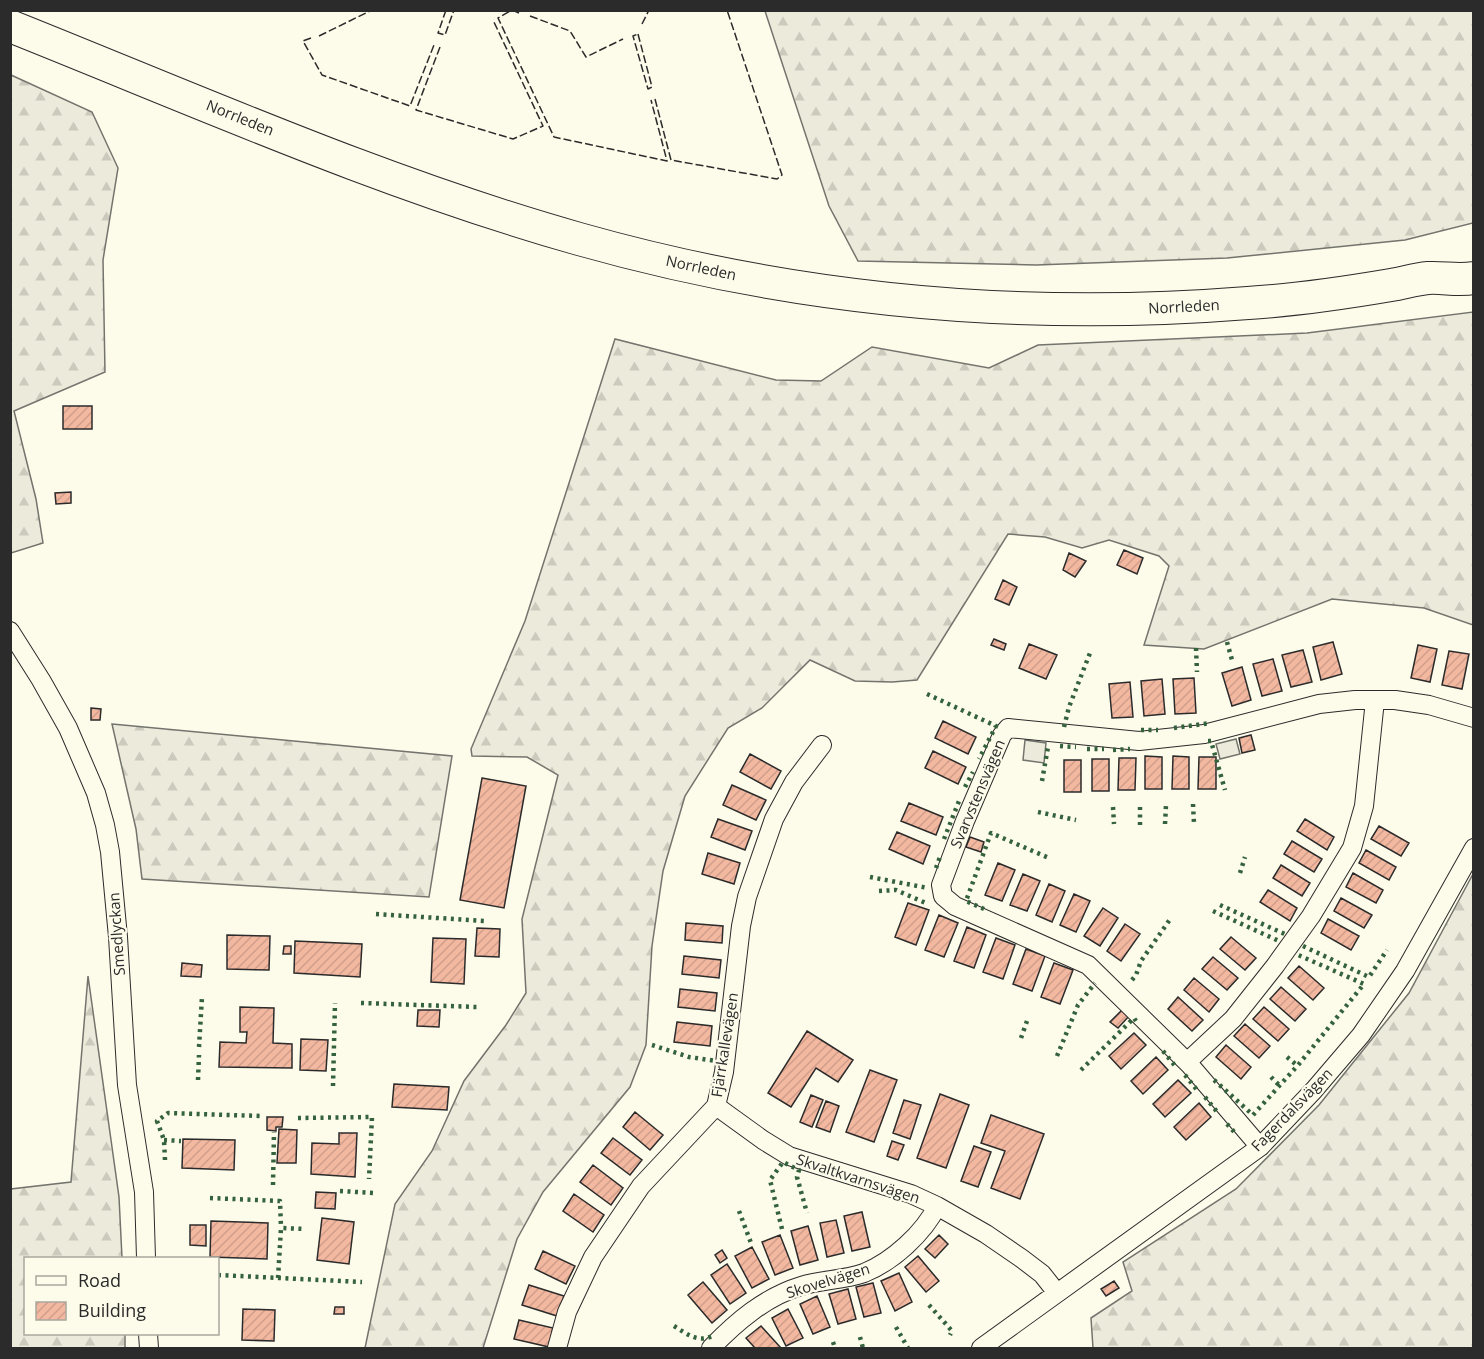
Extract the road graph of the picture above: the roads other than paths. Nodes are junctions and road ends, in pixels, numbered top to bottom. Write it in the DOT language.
graph roads {
  1 [pos="24,32"];
  2 [pos="1473,263"];
  3 [pos="1429,278"];
  4 [pos="1473,278"];
  5 [pos="10,632"];
  6 [pos="1375,700"];
  7 [pos="1473,718"];
  8 [pos="822,745"];
  9 [pos="1473,848"];
  10 [pos="1187,1062"];
  11 [pos="716,1106"];
  12 [pos="1260,1147"];
  13 [pos="937,1206"];
  14 [pos="146,1257"];
  15 [pos="1057,1293"];
  16 [pos="557,1348"];
  17 [pos="711,1348"];
  18 [pos="981,1348"];
  1 -- 3 [label="highway, Norrleden"];
  2 -- 3 [label="highway, Norrleden"];
  3 -- 4 [label="highway, Norrleden"];
  5 -- 14 [label="street, Smedlyckan"];
  6 -- 7 [label="street, Svarvstensvägen"];
  6 -- 10 [label="street"];
  6 -- 10 [label="street, Svarvstensvägen"];
  8 -- 11 [label="street, Fjärrkallevägen"];
  9 -- 12 [label="street, Fagerdalsvägen"];
  10 -- 12 [label="street, Svarvstensvägen"];
  11 -- 13 [label="street, Skvaltkvarnsvägen"];
  11 -- 16 [label="street, Fjärrkallevägen"];
  12 -- 15 [label="street, Fagerdalsvägen"];
  13 -- 15 [label="street, Skvaltkvarnsvägen"];
  13 -- 17 [label="street, Skovelvägen"];
  15 -- 18 [label="street, Fagerdalsvägen"];
}
